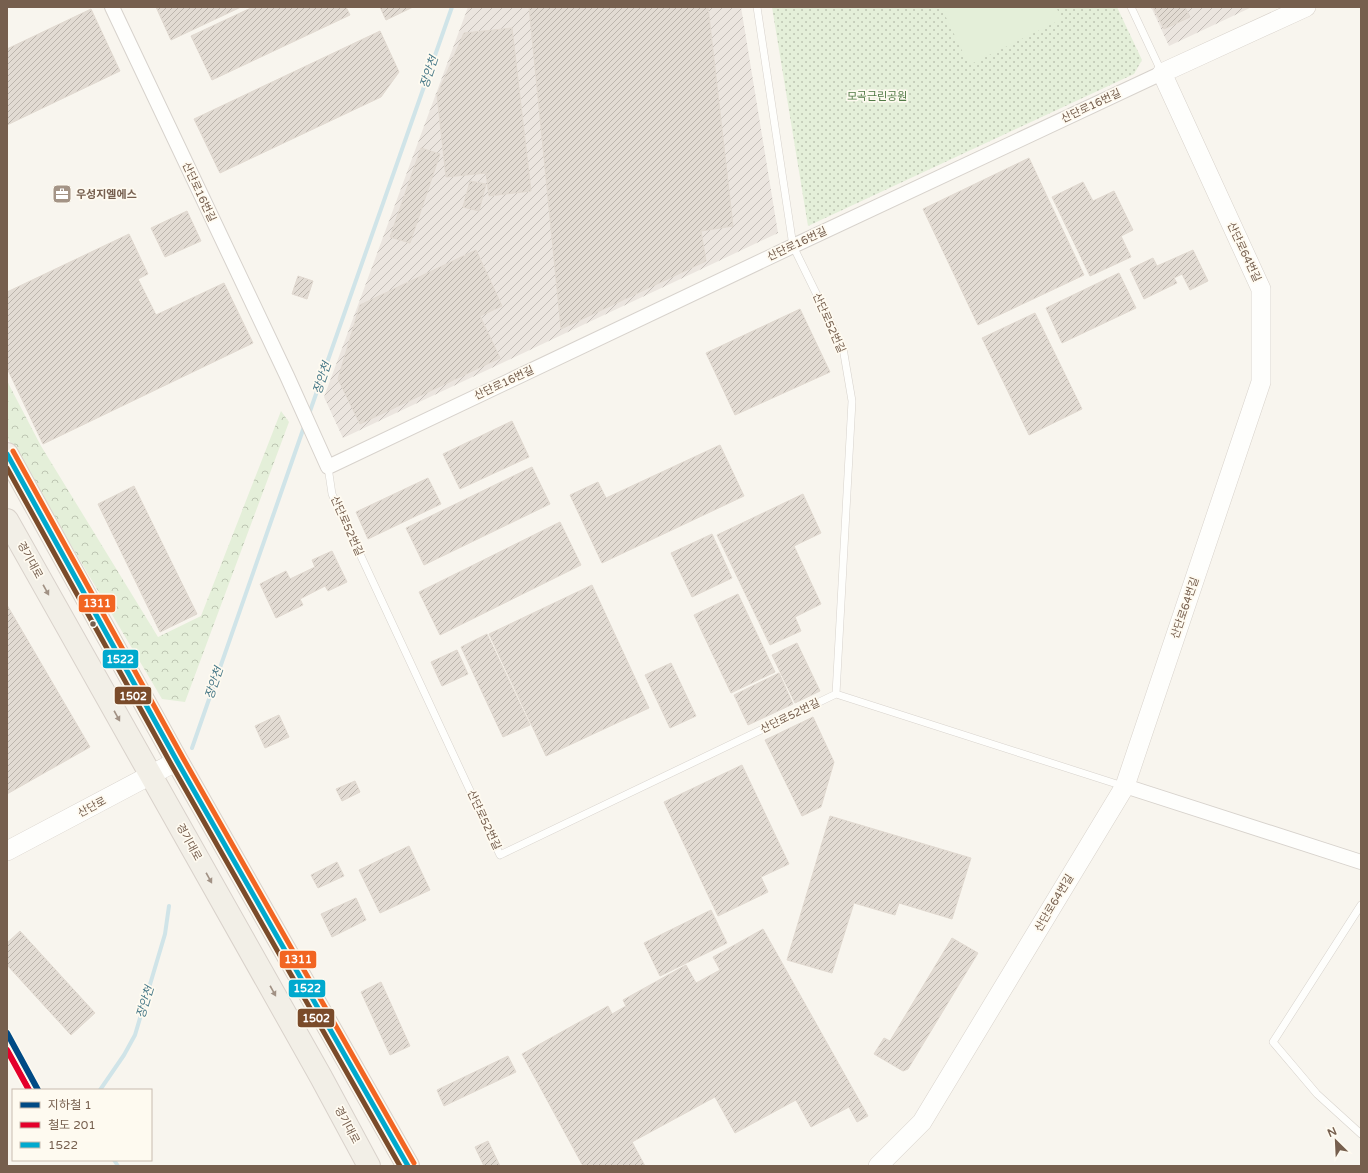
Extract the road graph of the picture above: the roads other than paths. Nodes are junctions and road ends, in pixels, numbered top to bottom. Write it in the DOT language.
graph roads {
  1 [pos="112,7"];
  2 [pos="757,7"];
  3 [pos="1131,7"];
  4 [pos="1306,7"];
  5 [pos="1162,73"];
  6 [pos="793,246"];
  7 [pos="7,454"];
  8 [pos="328,467"];
  9 [pos="7,520"];
  10 [pos="836,694"];
  11 [pos="177,761"];
  12 [pos="151,776"];
  13 [pos="1125,786"];
  14 [pos="7,851"];
  15 [pos="1361,862"];
  16 [pos="1361,905"];
  17 [pos="1361,1134"];
  18 [pos="369,1166"];
  19 [pos="408,1166"];
  20 [pos="878,1166"];
  1 -- 8 [label="street, 산단로16번길"];
  2 -- 6 [label="lane, 산단로52번길"];
  3 -- 5 [label="lane, 산단로64번길"];
  4 -- 5 [label="street, 산단로16번길"];
  5 -- 6 [label="street, 산단로16번길"];
  5 -- 13 [label="street, 산단로64번길"];
  6 -- 8 [label="street, 산단로16번길"];
  6 -- 10 [label="lane, 산단로52번길"];
  7 -- 11 [label="main road"];
  8 -- 10 [label="lane, 산단로52번길"];
  9 -- 12 [label="main road, 경기대로, one-way"];
  10 -- 13 [label="lane"];
  11 -- 12 [label="street, 산단로"];
  11 -- 19 [label="main road"];
  12 -- 14 [label="street, 산단로"];
  12 -- 18 [label="main road, 경기대로, one-way"];
  13 -- 15 [label="street"];
  13 -- 20 [label="street, 산단로64번길"];
  16 -- 17 [label="lane"];
}
